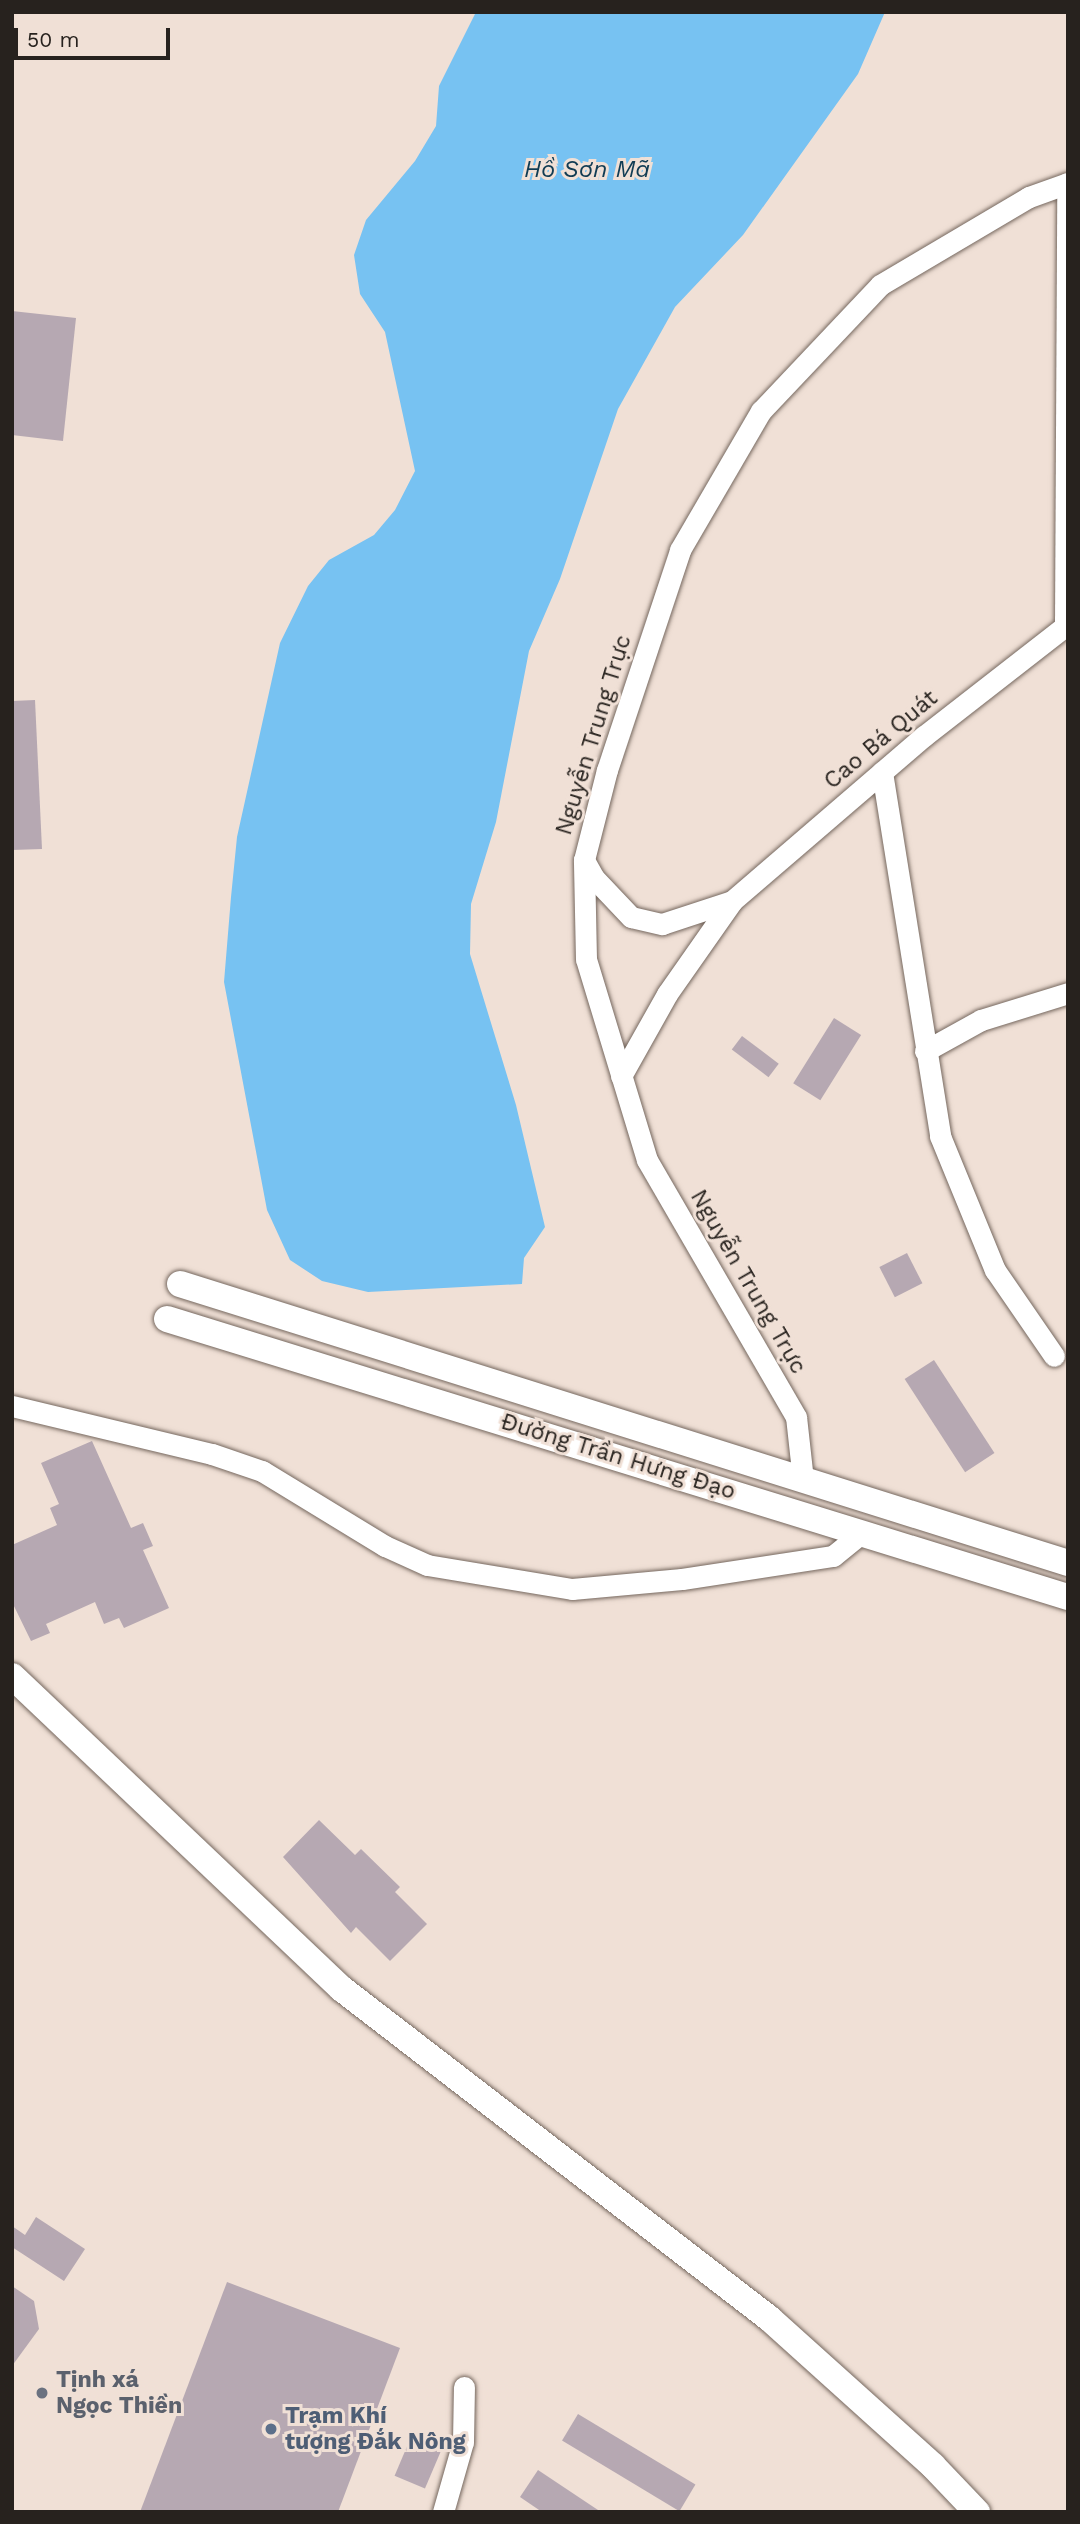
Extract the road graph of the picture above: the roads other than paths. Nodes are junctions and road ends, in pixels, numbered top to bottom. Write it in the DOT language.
graph roads {
  1 [pos="1067,183"];
  2 [pos="1067,624"];
  3 [pos="882,772"];
  4 [pos="584,860"];
  5 [pos="732,901"];
  6 [pos="1068,993"];
  7 [pos="925,1051"];
  8 [pos="621,1076"];
  9 [pos="180,1284"];
  10 [pos="167,1319"];
  11 [pos="1054,1356"];
  12 [pos="418,1359"];
  13 [pos="408,1393"];
  14 [pos="12,1406"];
  15 [pos="803,1480"];
  16 [pos="793,1511"];
  17 [pos="863,1532"];
  18 [pos="1068,1563"];
  19 [pos="1068,1597"];
  20 [pos="12,1676"];
  21 [pos="464,2387"];
  22 [pos="443,2512"];
  23 [pos="977,2512"];
  1 -- 2 [label="street"];
  1 -- 4 [label="street, Nguyễn Trung Trực"];
  2 -- 3 [label="street, Cao Bá Quát"];
  3 -- 5 [label="street, Cao Bá Quát"];
  3 -- 7 [label="street"];
  4 -- 5 [label="street, Cao Bá Quát"];
  4 -- 8 [label="street, Nguyễn Trung Trực"];
  5 -- 8 [label="street, Cao Bá Quát"];
  6 -- 7 [label="street"];
  7 -- 11 [label="street"];
  8 -- 15 [label="street, Nguyễn Trung Trực"];
  9 -- 12 [label="street, Đường Trần Hưng Đạo"];
  10 -- 13 [label="street, Đường Trần Hưng Đạo"];
  12 -- 13 [label="street"];
  12 -- 15 [label="street, Đường Trần Hưng Đạo"];
  13 -- 16 [label="street, Đường Trần Hưng Đạo"];
  14 -- 17 [label="street"];
  15 -- 16 [label="street"];
  15 -- 18 [label="street, Đường Trần Hưng Đạo"];
  16 -- 17 [label="street, Đường Trần Hưng Đạo"];
  17 -- 19 [label="street, Đường Trần Hưng Đạo"];
  20 -- 23 [label="street"];
  21 -- 22 [label="street"];
}
